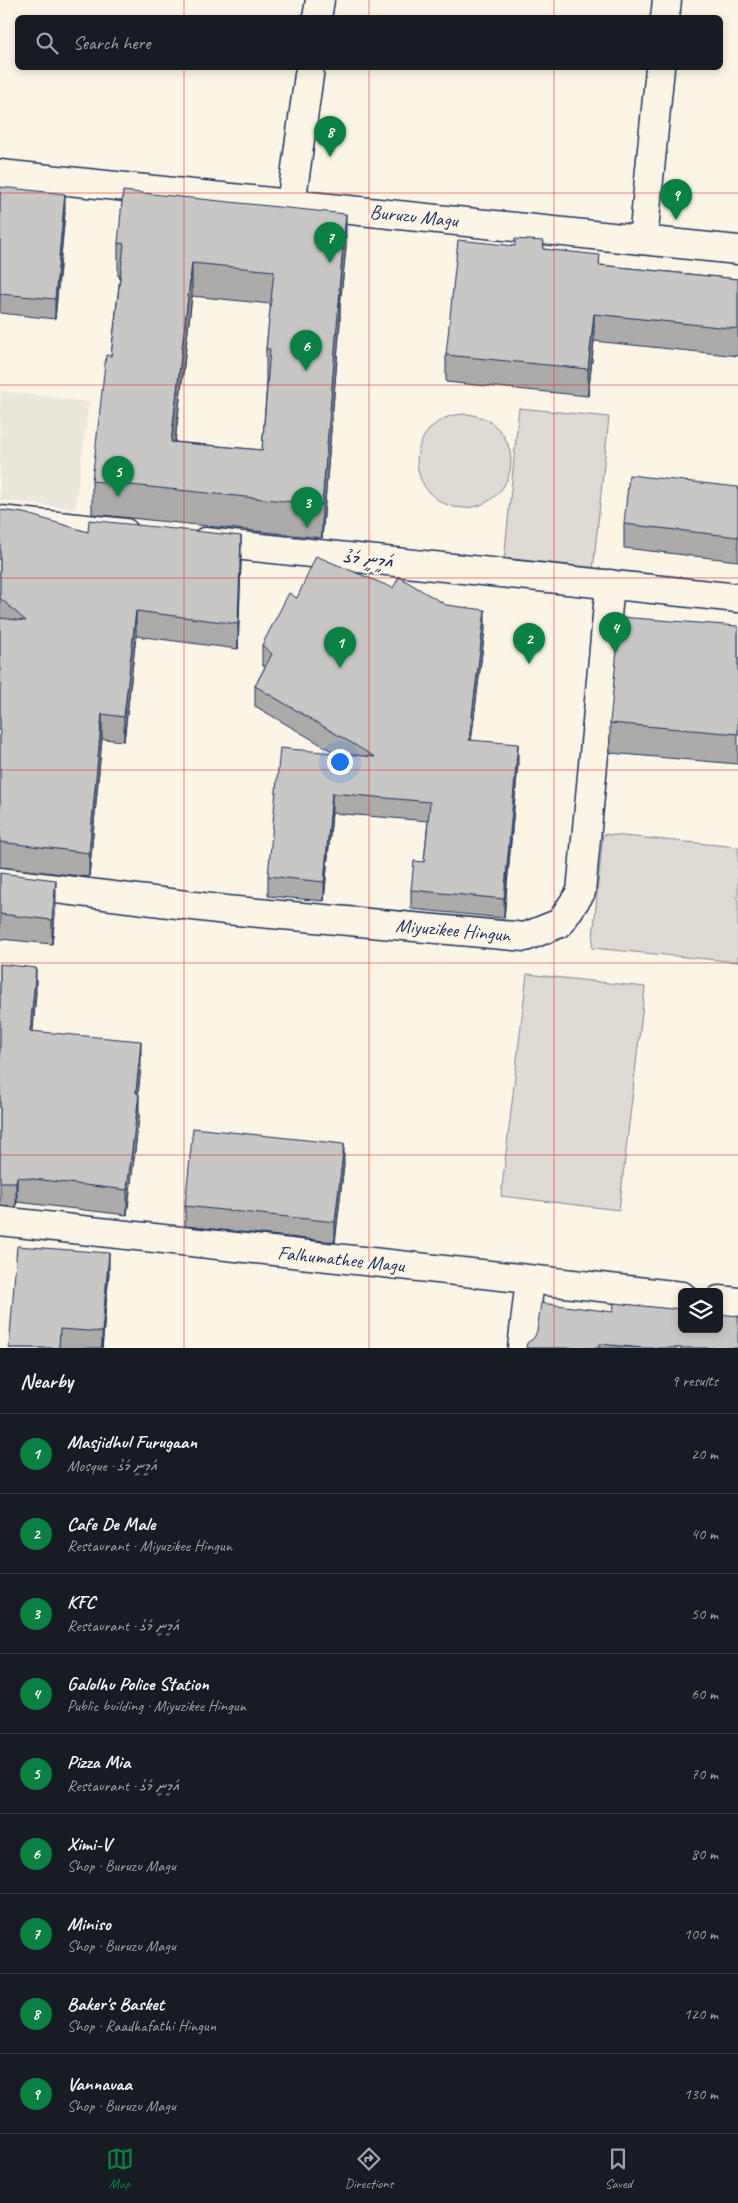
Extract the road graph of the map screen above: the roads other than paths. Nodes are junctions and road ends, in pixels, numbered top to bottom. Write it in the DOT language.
graph roads {
  1 [pos="320,0"];
  2 [pos="667,0"];
  3 [pos="318,15"];
  4 [pos="665,15"];
  5 [pos="310,70"];
  6 [pos="660,70"];
  7 [pos="0,174"];
  8 [pos="290,204"];
  9 [pos="643,240"];
  10 [pos="738,250"];
  11 [pos="0,520"];
  12 [pos="154,536"];
  13 [pos="182,539"];
  14 [pos="610,584"];
  15 [pos="738,598"];
  16 [pos="0,882"];
  17 [pos="0,1221"];
  18 [pos="530,1280"];
  19 [pos="678,1296"];
  20 [pos="723,1300"];
  21 [pos="738,1302"];
  22 [pos="522,1348"];
  1 -- 3 [label="street"];
  2 -- 4 [label="street"];
  5 -- 8 [label="street"];
  6 -- 9 [label="street"];
  7 -- 8 [label="street, Buruzu Magu"];
  8 -- 9 [label="street, Buruzu Magu"];
  9 -- 10 [label="street, Buruzu Magu"];
  11 -- 12 [label="street"];
  13 -- 14 [label="street, އަމީނީ މަގު"];
  14 -- 15 [label="street, އަމީނީ މަގު"];
  14 -- 16 [label="street, Miyuzikee Hingun"];
  17 -- 18 [label="street, Falhumathee Magu"];
  18 -- 19 [label="street, Falhumathee Magu"];
  18 -- 22 [label="street"];
  20 -- 21 [label="street"];
}
